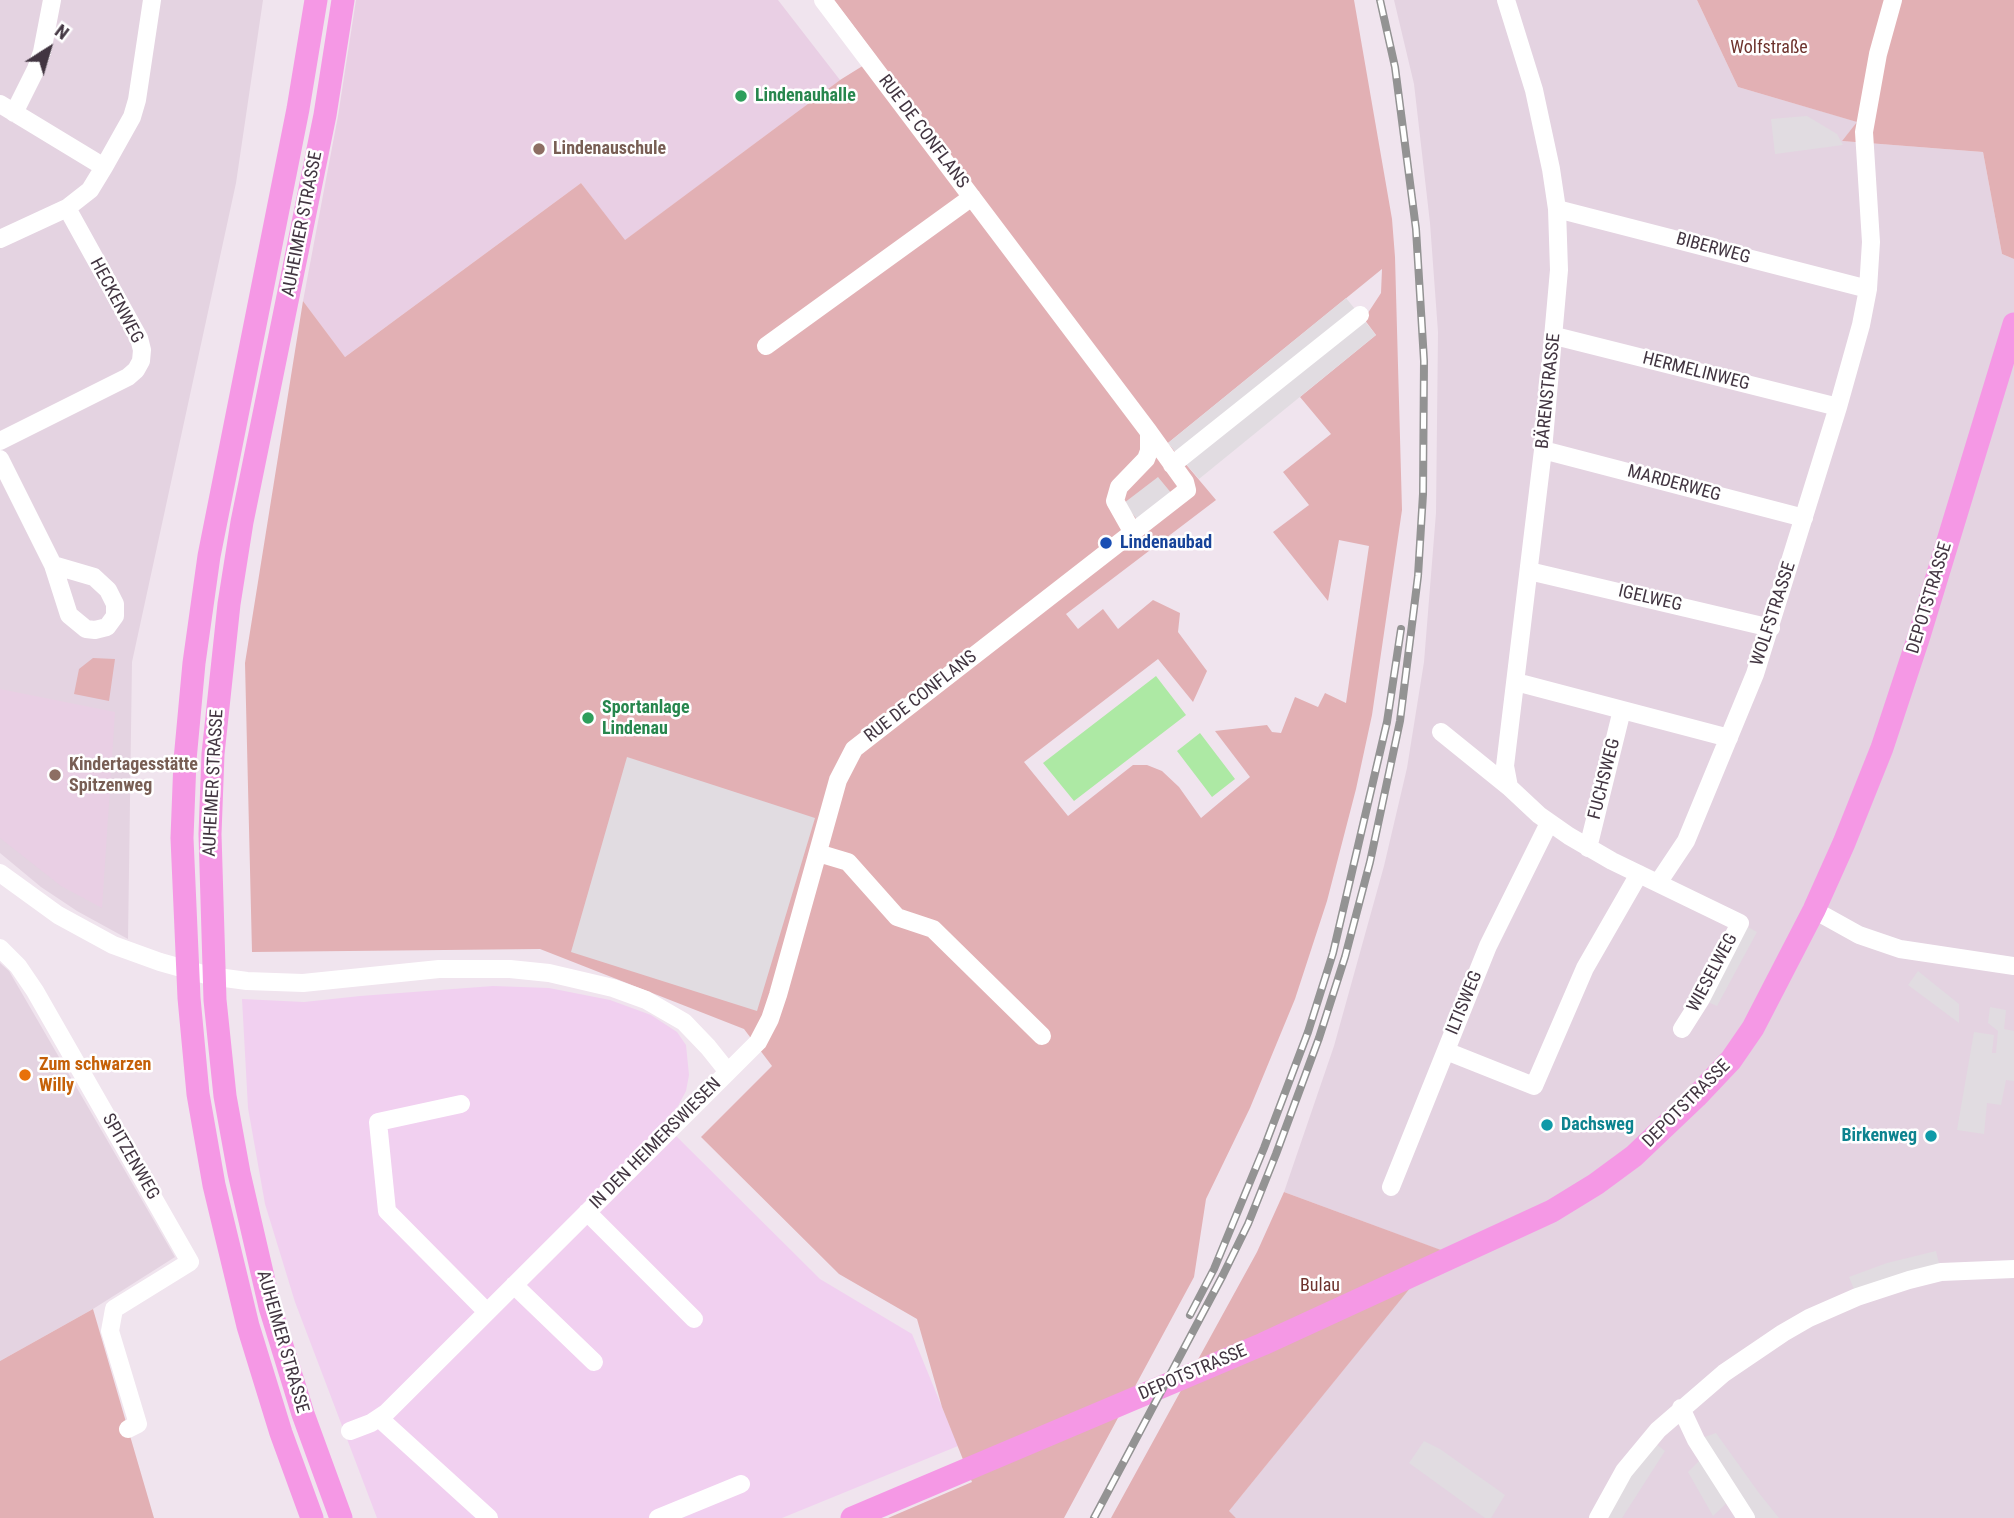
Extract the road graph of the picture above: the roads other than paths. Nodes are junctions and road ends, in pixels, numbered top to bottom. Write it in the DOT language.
graph roads {
  1 [pos="51,0"];
  2 [pos="152,0"];
  3 [pos="316,0"];
  4 [pos="343,0"];
  5 [pos="823,0"];
  6 [pos="1506,0"];
  7 [pos="1893,0"];
  8 [pos="7,108"];
  9 [pos="104,167"];
  10 [pos="972,197"];
  11 [pos="67,208"];
  12 [pos="1557,209"];
  13 [pos="0,240"];
  14 [pos="1868,289"];
  15 [pos="1360,315"];
  16 [pos="2014,324"];
  17 [pos="1555,336"];
  18 [pos="766,346"];
  19 [pos="1838,407"];
  20 [pos="1149,432"];
  21 [pos="0,441"];
  22 [pos="1543,450"];
  23 [pos="0,459"];
  24 [pos="1172,465"];
  25 [pos="1804,518"];
  26 [pos="1133,533"];
  27 [pos="53,565"];
  28 [pos="1528,571"];
  29 [pos="1771,628"];
  30 [pos="1516,682"];
  31 [pos="1622,710"];
  32 [pos="1441,732"];
  33 [pos="1729,738"];
  34 [pos="1509,787"];
  35 [pos="1549,823"];
  36 [pos="1588,848"];
  37 [pos="818,853"];
  38 [pos="0,873"];
  39 [pos="1639,874"];
  40 [pos="1658,883"];
  41 [pos="1814,911"];
  42 [pos="0,948"];
  43 [pos="2014,966"];
  44 [pos="1682,1029"];
  45 [pos="1042,1035"];
  46 [pos="1446,1051"];
  47 [pos="728,1072"];
  48 [pos="461,1104"];
  49 [pos="1391,1187"];
  50 [pos="587,1212"];
  51 [pos="2014,1269"];
  52 [pos="514,1285"];
  53 [pos="487,1312"];
  54 [pos="694,1319"];
  55 [pos="594,1362"];
  56 [pos="1681,1408"];
  57 [pos="379,1418"];
  58 [pos="128,1429"];
  59 [pos="350,1431"];
  60 [pos="741,1484"];
  61 [pos="312,1518"];
  62 [pos="341,1518"];
  63 [pos="489,1518"];
  64 [pos="658,1518"];
  65 [pos="852,1518"];
  66 [pos="1598,1518"];
  67 [pos="1746,1518"];
  1 -- 8 [label="street"];
  2 -- 9 [label="street"];
  3 -- 61 [label="main road, AUHEIMER STRASSE"];
  4 -- 62 [label="main road, AUHEIMER STRASSE"];
  5 -- 10 [label="street, RUE DE CONFLANS"];
  6 -- 12 [label="street, BÄRENSTRASSE"];
  7 -- 14 [label="street, WOLFSTRASSE"];
  8 -- 9 [label="street"];
  9 -- 11 [label="street"];
  10 -- 18 [label="street"];
  10 -- 20 [label="street, RUE DE CONFLANS"];
  11 -- 13 [label="street"];
  11 -- 21 [label="street, HECKENWEG"];
  12 -- 14 [label="street, BIBERWEG"];
  12 -- 17 [label="street, BÄRENSTRASSE"];
  14 -- 19 [label="street, WOLFSTRASSE"];
  15 -- 24 [label="street"];
  16 -- 41 [label="main road, DEPOTSTRASSE"];
  17 -- 19 [label="street, HERMELINWEG"];
  17 -- 22 [label="street, BÄRENSTRASSE"];
  19 -- 25 [label="street, WOLFSTRASSE"];
  20 -- 24 [label="street, RUE DE CONFLANS"];
  20 -- 26 [label="street"];
  22 -- 25 [label="street, MARDERWEG"];
  22 -- 28 [label="street, BÄRENSTRASSE"];
  23 -- 27 [label="street"];
  24 -- 26 [label="street, RUE DE CONFLANS"];
  25 -- 29 [label="street, WOLFSTRASSE"];
  26 -- 37 [label="street, RUE DE CONFLANS"];
  28 -- 29 [label="street, IGELWEG"];
  28 -- 30 [label="street, BÄRENSTRASSE"];
  29 -- 33 [label="street, WOLFSTRASSE"];
  30 -- 31 [label="street"];
  30 -- 34 [label="street, BÄRENSTRASSE"];
  31 -- 33 [label="street"];
  31 -- 36 [label="street, FUCHSWEG"];
  32 -- 34 [label="street"];
  33 -- 40 [label="street, WOLFSTRASSE"];
  34 -- 35 [label="street"];
  35 -- 36 [label="street"];
  35 -- 46 [label="street, ILTISWEG"];
  36 -- 39 [label="street"];
  37 -- 45 [label="street"];
  37 -- 47 [label="street, RUE DE CONFLANS"];
  38 -- 47 [label="street, IN DEN HEIMERSWIESEN"];
  39 -- 40 [label="street"];
  39 -- 46 [label="street"];
  40 -- 44 [label="street, WIESELWEG"];
  41 -- 43 [label="street"];
  41 -- 65 [label="main road, DEPOTSTRASSE"];
  42 -- 58 [label="street, SPITZENWEG"];
  46 -- 49 [label="street, ILTISWEG"];
  47 -- 50 [label="street, IN DEN HEIMERSWIESEN"];
  48 -- 53 [label="street"];
  50 -- 52 [label="street, IN DEN HEIMERSWIESEN"];
  50 -- 54 [label="street"];
  51 -- 56 [label="street"];
  52 -- 53 [label="street, IN DEN HEIMERSWIESEN"];
  52 -- 55 [label="street"];
  53 -- 57 [label="street, IN DEN HEIMERSWIESEN"];
  56 -- 66 [label="street"];
  56 -- 67 [label="street"];
  57 -- 59 [label="street, IN DEN HEIMERSWIESEN"];
  57 -- 63 [label="street"];
  60 -- 64 [label="street"];
}
